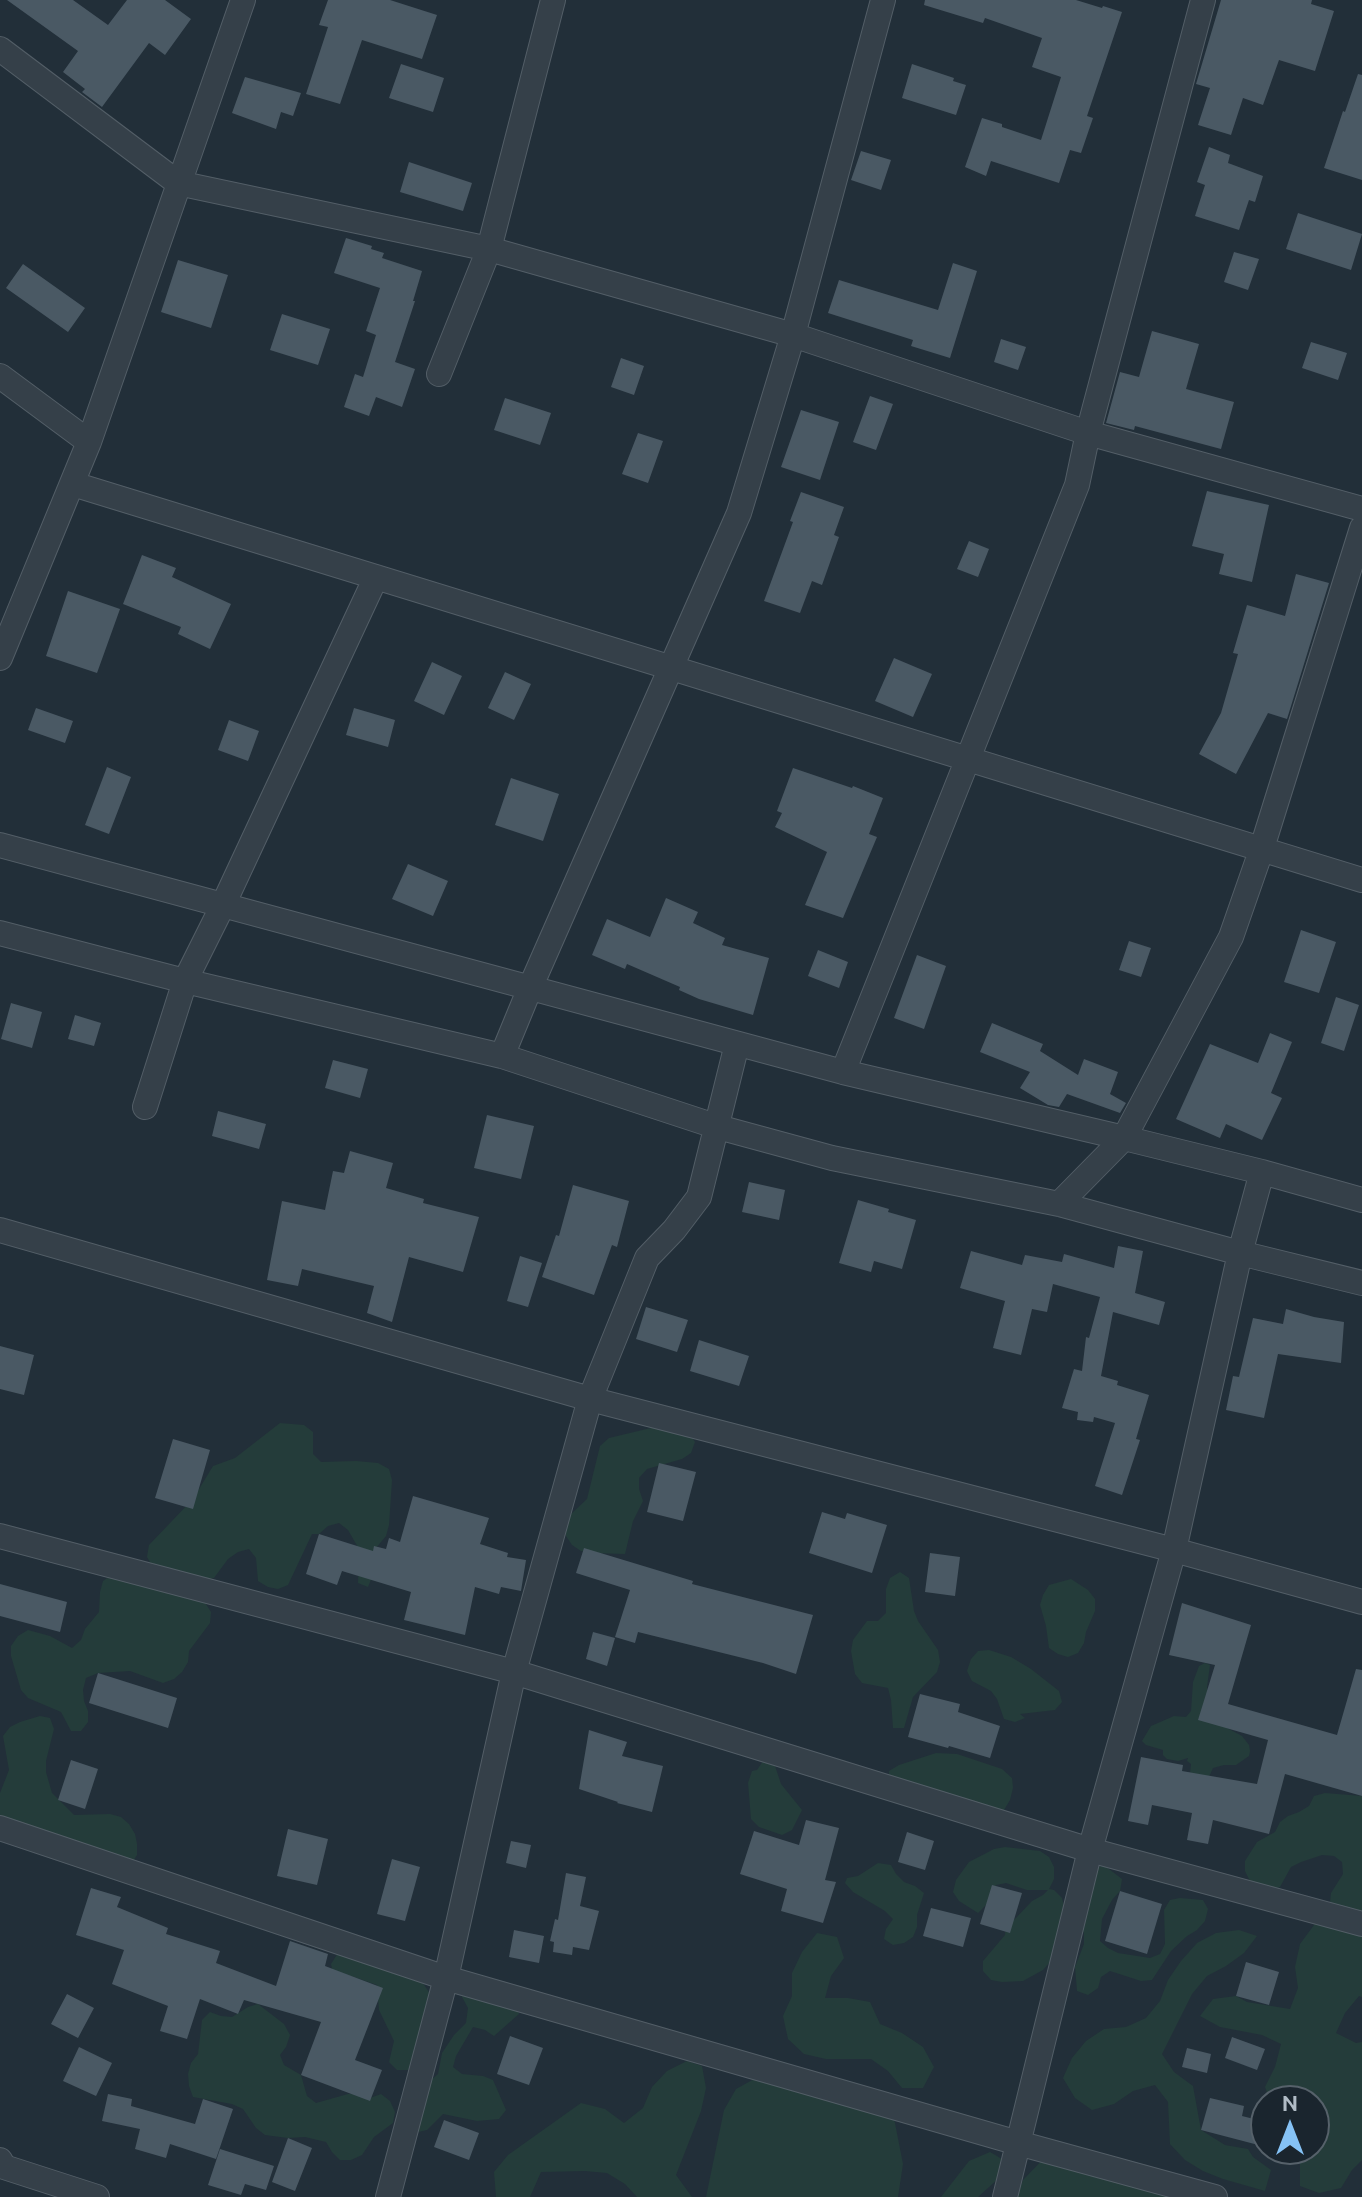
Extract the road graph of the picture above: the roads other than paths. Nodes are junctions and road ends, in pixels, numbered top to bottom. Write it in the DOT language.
graph roads {
  1 [pos="243,0"];
  2 [pos="553,0"];
  3 [pos="883,0"];
  4 [pos="1203,0"];
  5 [pos="0,49"];
  6 [pos="178,183"];
  7 [pos="489,249"];
  8 [pos="793,335"];
  9 [pos="439,374"];
  10 [pos="0,376"];
  11 [pos="1088,433"];
  12 [pos="89,442"];
  13 [pos="73,484"];
  14 [pos="1362,509"];
  15 [pos="1362,528"];
  16 [pos="376,577"];
  17 [pos="0,658"];
  18 [pos="671,668"];
  19 [pos="968,760"];
  20 [pos="0,845"];
  21 [pos="1261,851"];
  22 [pos="1362,880"];
  23 [pos="223,905"];
  24 [pos="0,933"];
  25 [pos="185,981"];
  26 [pos="530,988"];
  27 [pos="737,1044"];
  28 [pos="502,1056"];
  29 [pos="843,1072"];
  30 [pos="145,1107"];
  31 [pos="718,1127"];
  32 [pos="1124,1138"];
  33 [pos="1262,1172"];
  34 [pos="1362,1200"];
  35 [pos="1059,1204"];
  36 [pos="0,1230"];
  37 [pos="1240,1253"];
  38 [pos="1362,1283"];
  39 [pos="590,1399"];
  40 [pos="0,1536"];
  41 [pos="1174,1550"];
  42 [pos="1362,1602"];
  43 [pos="514,1672"];
  44 [pos="0,1828"];
  45 [pos="1090,1850"];
  46 [pos="1362,1924"];
  47 [pos="446,1978"];
  48 [pos="1018,2143"];
  49 [pos="1,2167"];
  50 [pos="97,2197"];
  51 [pos="388,2197"];
  52 [pos="1005,2197"];
  53 [pos="1215,2197"];
  1 -- 6 [label="street"];
  2 -- 7 [label="street"];
  3 -- 8 [label="street"];
  4 -- 11 [label="street"];
  5 -- 6 [label="street"];
  6 -- 7 [label="street"];
  6 -- 12 [label="street"];
  7 -- 8 [label="street"];
  7 -- 9 [label="street"];
  8 -- 11 [label="street"];
  8 -- 18 [label="street"];
  10 -- 12 [label="street"];
  11 -- 14 [label="street"];
  11 -- 19 [label="street"];
  12 -- 13 [label="street"];
  13 -- 16 [label="street"];
  13 -- 17 [label="street"];
  15 -- 21 [label="street"];
  16 -- 18 [label="street"];
  16 -- 23 [label="street"];
  18 -- 19 [label="street"];
  18 -- 26 [label="street"];
  19 -- 21 [label="street"];
  19 -- 29 [label="street"];
  20 -- 23 [label="street"];
  21 -- 22 [label="street"];
  21 -- 32 [label="street"];
  23 -- 25 [label="street"];
  23 -- 26 [label="street"];
  24 -- 25 [label="street"];
  25 -- 28 [label="street"];
  25 -- 30 [label="street"];
  26 -- 27 [label="street"];
  26 -- 28 [label="street"];
  27 -- 29 [label="street"];
  27 -- 31 [label="street"];
  28 -- 31 [label="street"];
  29 -- 32 [label="street"];
  31 -- 35 [label="street"];
  31 -- 39 [label="street"];
  32 -- 33 [label="street"];
  32 -- 35 [label="street"];
  33 -- 34 [label="street"];
  33 -- 37 [label="street"];
  35 -- 37 [label="street"];
  36 -- 39 [label="street"];
  37 -- 38 [label="street"];
  37 -- 41 [label="street"];
  39 -- 41 [label="street"];
  39 -- 43 [label="street"];
  40 -- 43 [label="street"];
  41 -- 42 [label="street"];
  41 -- 45 [label="street"];
  43 -- 45 [label="street"];
  43 -- 47 [label="street"];
  44 -- 47 [label="street"];
  45 -- 46 [label="street"];
  45 -- 48 [label="street"];
  47 -- 48 [label="street"];
  47 -- 51 [label="street"];
  48 -- 52 [label="street"];
  48 -- 53 [label="street"];
  49 -- 50 [label="street"];
}
